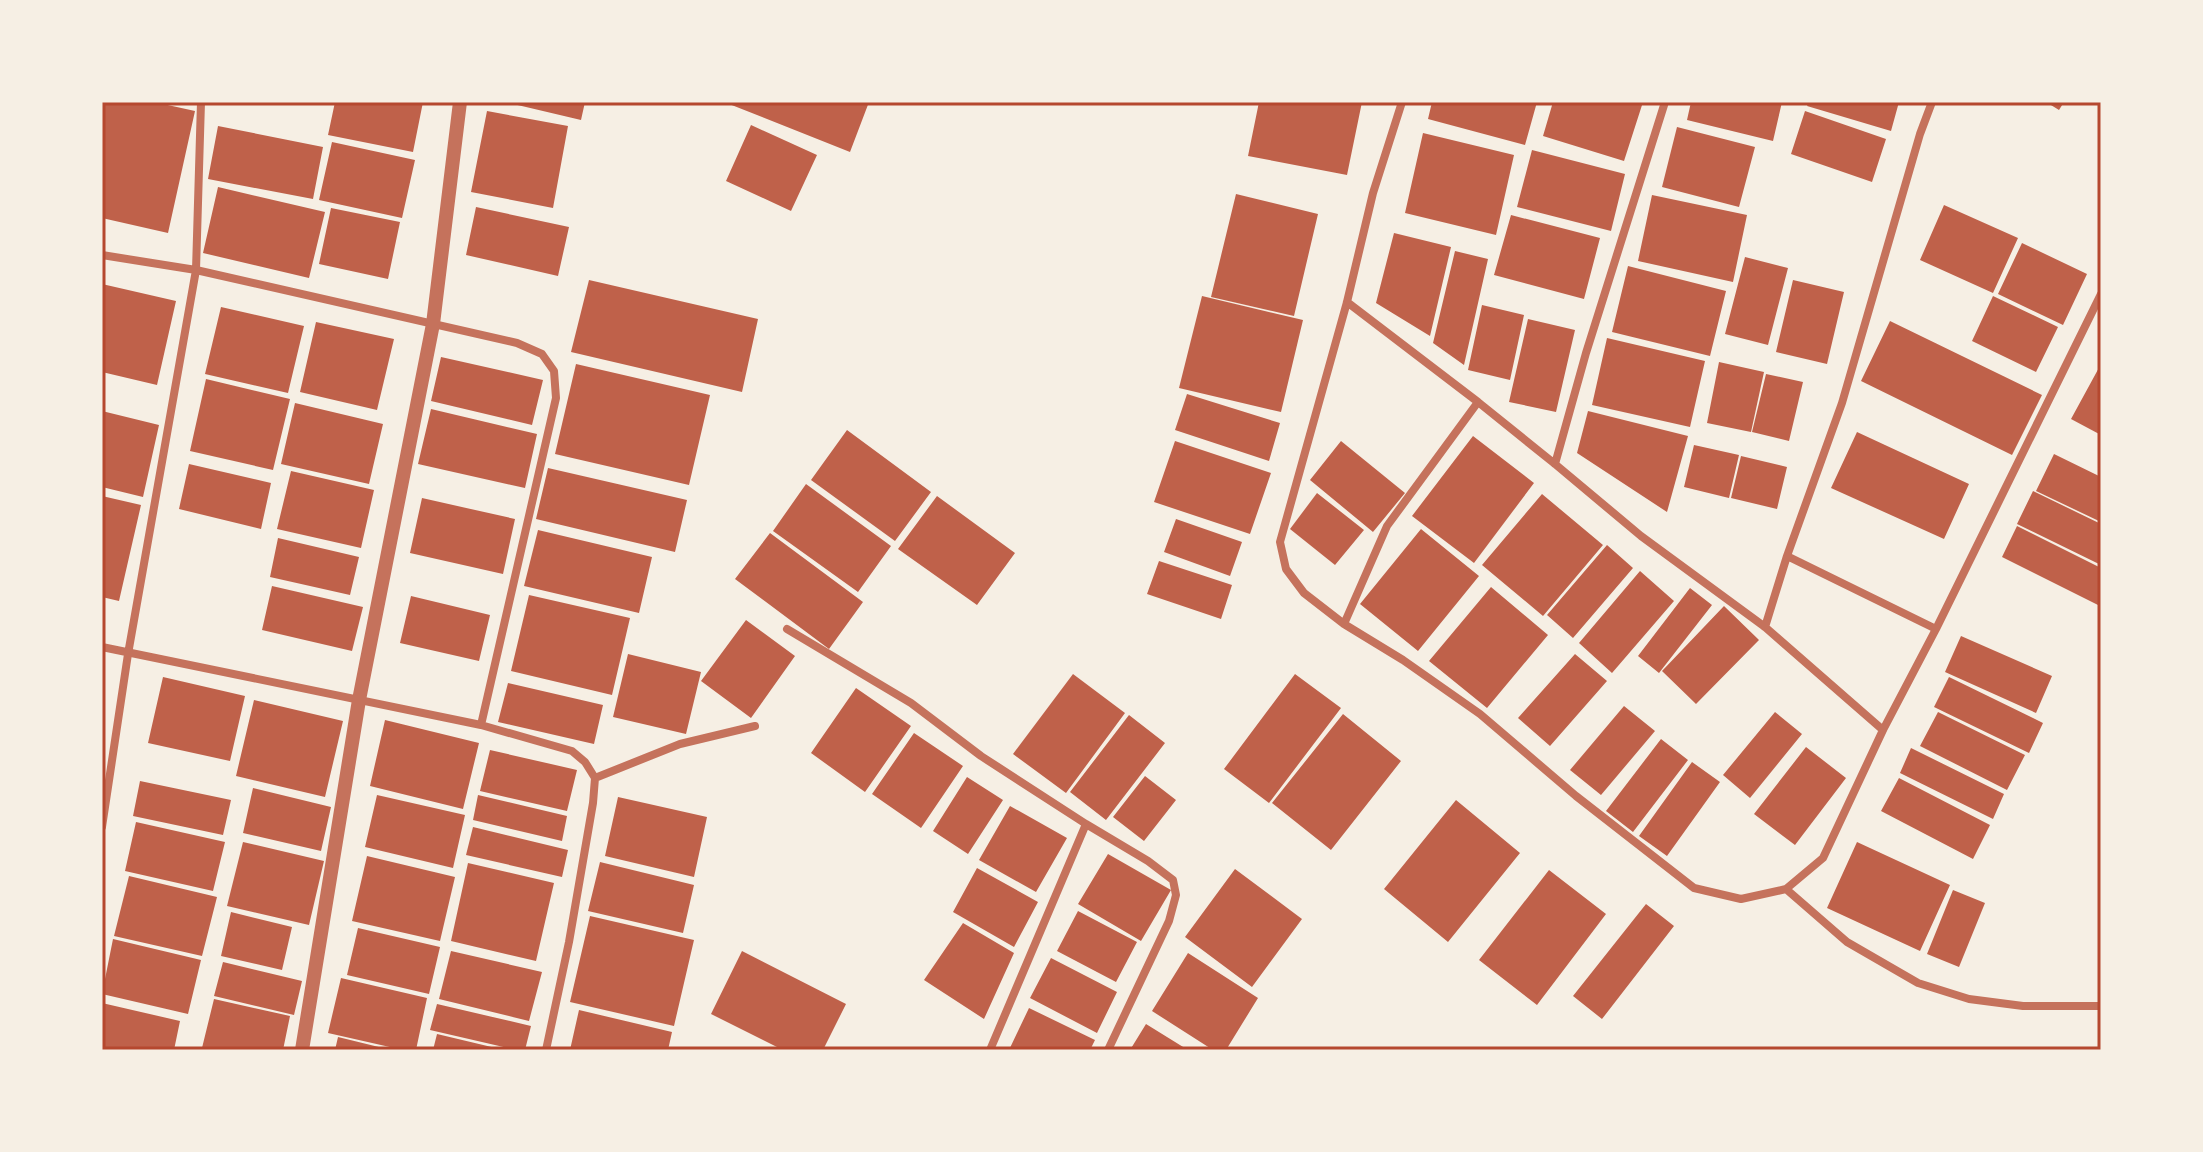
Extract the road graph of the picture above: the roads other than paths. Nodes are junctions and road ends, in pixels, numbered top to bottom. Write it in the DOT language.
graph roads {
  1 [pos="201,102"];
  2 [pos="460,102"];
  3 [pos="1402,102"];
  4 [pos="1665,102"];
  5 [pos="1932,102"];
  6 [pos="102,255"];
  7 [pos="196,270"];
  8 [pos="2101,294"];
  9 [pos="1347,302"];
  10 [pos="433,324"];
  11 [pos="1478,402"];
  12 [pos="1555,464"];
  13 [pos="1787,556"];
  14 [pos="1344,624"];
  15 [pos="1765,627"];
  16 [pos="787,629"];
  17 [pos="1936,629"];
  18 [pos="102,647"];
  19 [pos="128,654"];
  20 [pos="359,700"];
  21 [pos="481,725"];
  22 [pos="755,726"];
  23 [pos="1883,730"];
  24 [pos="595,778"];
  25 [pos="1086,824"];
  26 [pos="102,827"];
  27 [pos="1786,889"];
  28 [pos="2101,1006"];
  29 [pos="302,1050"];
  30 [pos="546,1050"];
  31 [pos="990,1050"];
  32 [pos="1108,1050"];
  1 -- 7 [label="street"];
  2 -- 10 [label="street"];
  3 -- 9 [label="street"];
  4 -- 12 [label="street"];
  5 -- 13 [label="street"];
  6 -- 7 [label="street"];
  7 -- 10 [label="street"];
  7 -- 19 [label="street"];
  8 -- 17 [label="street"];
  9 -- 11 [label="street"];
  9 -- 14 [label="street"];
  10 -- 20 [label="street"];
  10 -- 21 [label="street"];
  11 -- 12 [label="street"];
  11 -- 14 [label="street"];
  12 -- 15 [label="street"];
  13 -- 15 [label="street"];
  13 -- 17 [label="street"];
  14 -- 27 [label="street"];
  15 -- 23 [label="street"];
  16 -- 25 [label="street"];
  17 -- 23 [label="street"];
  18 -- 19 [label="street"];
  19 -- 20 [label="street"];
  19 -- 26 [label="street"];
  20 -- 21 [label="street"];
  20 -- 29 [label="street"];
  21 -- 24 [label="street"];
  22 -- 24 [label="street"];
  23 -- 27 [label="street"];
  24 -- 30 [label="street"];
  25 -- 31 [label="street"];
  25 -- 32 [label="street"];
  27 -- 28 [label="street"];
}
